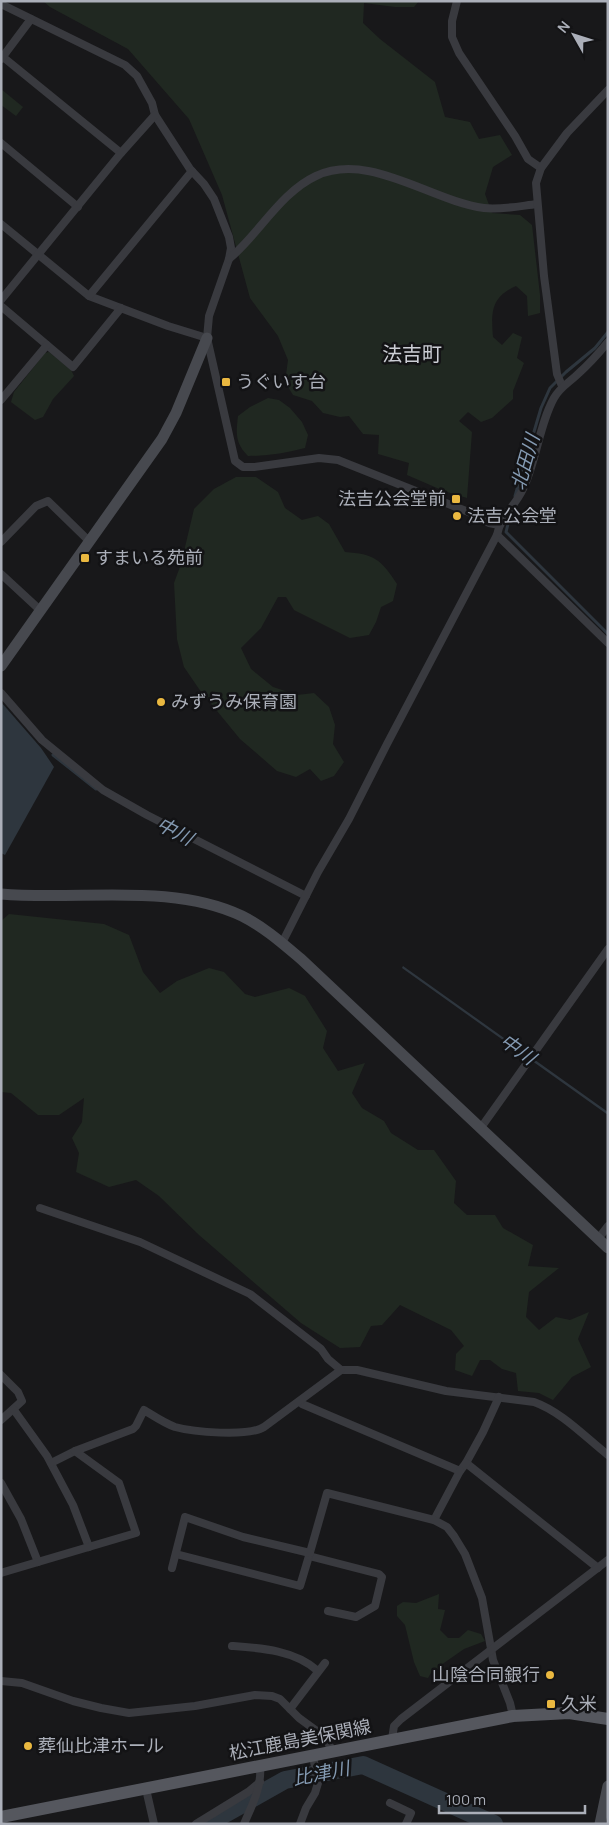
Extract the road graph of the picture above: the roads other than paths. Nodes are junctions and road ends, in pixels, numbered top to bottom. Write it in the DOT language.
graph roads {
  1 [pos="457,1"];
  2 [pos="1,4"];
  3 [pos="31,19"];
  4 [pos="2,58"];
  5 [pos="608,90"];
  6 [pos="156,116"];
  7 [pos="1,143"];
  8 [pos="121,153"];
  9 [pos="541,168"];
  10 [pos="192,171"];
  11 [pos="537,204"];
  12 [pos="78,206"];
  13 [pos="1,224"];
  14 [pos="39,254"];
  15 [pos="229,259"];
  16 [pos="89,296"];
  17 [pos="1,300"];
  18 [pos="1,306"];
  19 [pos="121,308"];
  20 [pos="207,338"];
  21 [pos="608,342"];
  22 [pos="46,345"];
  23 [pos="562,386"];
  24 [pos="1,400"];
  25 [pos="499,525"];
  26 [pos="498,535"];
  27 [pos="89,541"];
  28 [pos="1,542"];
  29 [pos="1,574"];
  30 [pos="40,610"];
  31 [pos="608,643"];
  32 [pos="1,666"];
  33 [pos="1,693"];
  34 [pos="1,894"];
  35 [pos="306,898"];
  36 [pos="282,942"];
  37 [pos="608,949"];
  38 [pos="480,1129"];
  39 [pos="40,1208"];
  40 [pos="608,1226"];
  41 [pos="598,1239"];
  42 [pos="608,1248"];
  43 [pos="341,1370"];
  44 [pos="1,1375"];
  45 [pos="500,1397"];
  46 [pos="300,1401"];
  47 [pos="14,1410"];
  48 [pos="1,1420"];
  49 [pos="75,1451"];
  50 [pos="608,1455"];
  51 [pos="51,1463"];
  52 [pos="466,1463"];
  53 [pos="460,1471"];
  54 [pos="1,1483"];
  55 [pos="434,1520"];
  56 [pos="89,1546"];
  57 [pos="176,1554"];
  58 [pos="309,1554"];
  59 [pos="608,1560"];
  60 [pos="38,1562"];
  61 [pos="172,1568"];
  62 [pos="598,1568"];
  63 [pos="1,1573"];
  64 [pos="328,1611"];
  65 [pos="232,1646"];
  66 [pos="491,1650"];
  67 [pos="325,1663"];
  68 [pos="318,1671"];
  69 [pos="1,1680"];
  70 [pos="290,1709"];
  71 [pos="513,1716"];
  72 [pos="608,1719"];
  73 [pos="392,1740"];
  74 [pos="333,1752"];
  75 [pos="313,1756"];
  76 [pos="260,1766"];
  77 [pos="259,1785"];
  78 [pos="608,1786"];
  79 [pos="146,1789"];
  80 [pos="390,1804"];
  81 [pos="1,1817"];
  82 [pos="154,1824"];
  83 [pos="196,1824"];
  84 [pos="244,1824"];
  85 [pos="300,1824"];
  86 [pos="406,1824"];
  87 [pos="600,1824"];
  1 -- 9 [label="street"];
  2 -- 3 [label="street"];
  3 -- 4 [label="street"];
  3 -- 6 [label="street"];
  4 -- 8 [label="street"];
  5 -- 9 [label="street"];
  6 -- 8 [label="street"];
  6 -- 10 [label="street"];
  7 -- 12 [label="street"];
  8 -- 12 [label="street"];
  9 -- 11 [label="street"];
  10 -- 15 [label="street"];
  10 -- 16 [label="street"];
  11 -- 15 [label="street"];
  11 -- 23 [label="street"];
  12 -- 14 [label="street"];
  13 -- 14 [label="street"];
  14 -- 16 [label="street"];
  14 -- 17 [label="street"];
  15 -- 20 [label="street"];
  16 -- 19 [label="street"];
  18 -- 22 [label="street"];
  19 -- 20 [label="street"];
  19 -- 22 [label="street"];
  20 -- 25 [label="street"];
  20 -- 27 [label="street"];
  21 -- 23 [label="street"];
  22 -- 24 [label="street"];
  23 -- 25 [label="street"];
  25 -- 26 [label="street"];
  26 -- 31 [label="street"];
  26 -- 35 [label="street"];
  27 -- 28 [label="street"];
  27 -- 30 [label="street"];
  29 -- 30 [label="street"];
  30 -- 32 [label="street"];
  33 -- 35 [label="street"];
  34 -- 36 [label="street"];
  35 -- 36 [label="street"];
  36 -- 38 [label="street"];
  37 -- 38 [label="street"];
  38 -- 41 [label="street"];
  39 -- 43 [label="street"];
  40 -- 41 [label="street"];
  41 -- 42 [label="street"];
  43 -- 45 [label="street"];
  43 -- 46 [label="street"];
  44 -- 47 [label="street"];
  45 -- 50 [label="street"];
  45 -- 52 [label="street"];
  46 -- 49 [label="street"];
  46 -- 53 [label="street"];
  47 -- 48 [label="street"];
  47 -- 51 [label="street"];
  49 -- 51 [label="street"];
  49 -- 56 [label="street"];
  51 -- 56 [label="street"];
  52 -- 53 [label="street"];
  52 -- 62 [label="street"];
  53 -- 55 [label="street"];
  54 -- 60 [label="street"];
  55 -- 58 [label="street"];
  55 -- 66 [label="street"];
  56 -- 60 [label="street"];
  57 -- 58 [label="street"];
  57 -- 58 [label="street"];
  57 -- 61 [label="street"];
  58 -- 64 [label="street"];
  59 -- 62 [label="street"];
  60 -- 63 [label="street"];
  62 -- 66 [label="street"];
  65 -- 68 [label="street"];
  66 -- 71 [label="street"];
  66 -- 73 [label="street"];
  67 -- 68 [label="street"];
  68 -- 70 [label="street"];
  69 -- 70 [label="street"];
  70 -- 74 [label="street"];
  71 -- 72 [label="main road, 松江鹿島美保関線"];
  71 -- 73 [label="main road, 松江鹿島美保関線"];
  73 -- 74 [label="main road, 松江鹿島美保関線"];
  74 -- 75 [label="main road, 松江鹿島美保関線"];
  75 -- 76 [label="main road, 松江鹿島美保関線"];
  75 -- 85 [label="street"];
  76 -- 77 [label="street"];
  76 -- 79 [label="main road, 松江鹿島美保関線"];
  77 -- 83 [label="street"];
  77 -- 84 [label="street"];
  78 -- 87 [label="street"];
  79 -- 81 [label="main road, 松江鹿島美保関線"];
  79 -- 82 [label="street"];
  80 -- 86 [label="street"];
}
